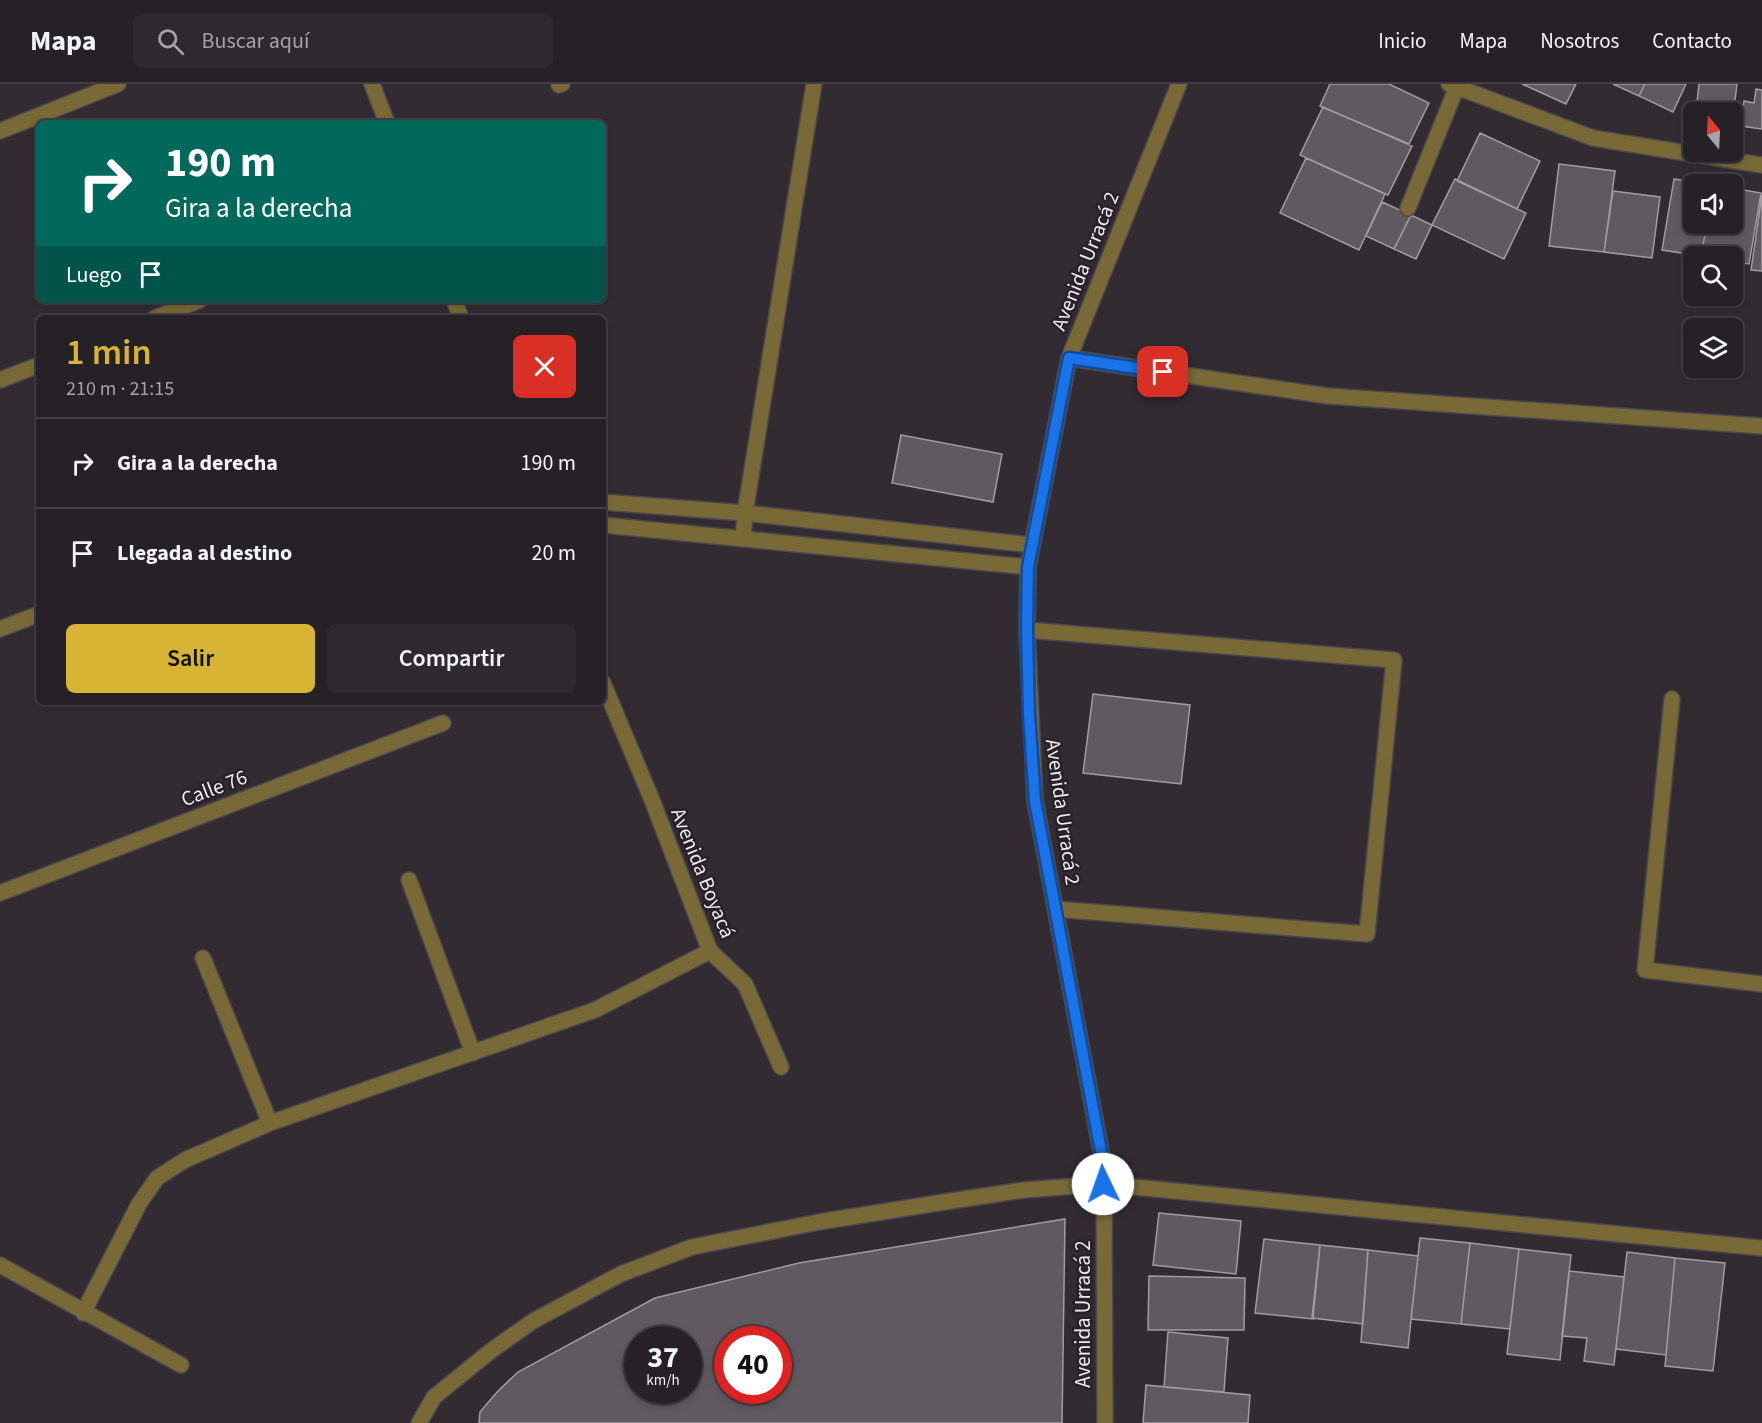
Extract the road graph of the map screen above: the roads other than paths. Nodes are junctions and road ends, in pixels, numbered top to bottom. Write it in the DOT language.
graph roads {
  1 [pos="118,84"];
  2 [pos="372,84"];
  3 [pos="814,84"];
  4 [pos="1179,84"];
  5 [pos="1454,85"];
  6 [pos="386,120"];
  7 [pos="0,131"];
  8 [pos="1762,165"];
  9 [pos="1408,208"];
  10 [pos="192,303"];
  11 [pos="162,315"];
  12 [pos="1069,358"];
  13 [pos="36,366"];
  14 [pos="0,380"];
  15 [pos="1762,426"];
  16 [pos="606,502"];
  17 [pos="745,513"];
  18 [pos="606,525"];
  19 [pos="743,539"];
  20 [pos="1032,545"];
  21 [pos="1028,567"];
  22 [pos="36,615"];
  23 [pos="0,629"];
  24 [pos="1027,630"];
  25 [pos="606,690"];
  26 [pos="1672,699"];
  27 [pos="443,723"];
  28 [pos="409,880"];
  29 [pos="0,893"];
  30 [pos="1055,909"];
  31 [pos="710,951"];
  32 [pos="203,958"];
  33 [pos="1762,984"];
  34 [pos="473,1053"];
  35 [pos="781,1067"];
  36 [pos="270,1123"];
  37 [pos="1103,1184"];
  38 [pos="1762,1248"];
  39 [pos="0,1265"];
  40 [pos="83,1313"];
  41 [pos="181,1365"];
  42 [pos="419,1423"];
  43 [pos="1105,1423"];
  1 -- 7 [label="street"];
  2 -- 6 [label="street"];
  3 -- 17 [label="street"];
  4 -- 12 [label="street, Avenida Urracá 2"];
  5 -- 8 [label="street"];
  5 -- 9 [label="street"];
  10 -- 11 [label="street"];
  12 -- 15 [label="street"];
  12 -- 20 [label="street, Avenida Urracá 2"];
  13 -- 14 [label="street"];
  16 -- 17 [label="street"];
  17 -- 19 [label="street"];
  17 -- 20 [label="street"];
  18 -- 19 [label="street"];
  19 -- 21 [label="street"];
  20 -- 21 [label="street, Avenida Urracá 2"];
  21 -- 24 [label="street, Avenida Urracá 2"];
  22 -- 23 [label="street"];
  24 -- 30 [label="street, Avenida Urracá 2"];
  24 -- 30 [label="street"];
  25 -- 31 [label="street, Avenida Boyacá"];
  26 -- 33 [label="street"];
  27 -- 29 [label="street, Calle 76"];
  28 -- 34 [label="street"];
  30 -- 37 [label="street, Avenida Urracá 2"];
  31 -- 34 [label="street"];
  31 -- 35 [label="street, Avenida Boyacá"];
  32 -- 36 [label="street"];
  34 -- 36 [label="street"];
  36 -- 40 [label="street"];
  37 -- 38 [label="street"];
  37 -- 42 [label="street"];
  37 -- 43 [label="street, Avenida Urracá 2"];
  39 -- 40 [label="street"];
  40 -- 41 [label="street"];
}
